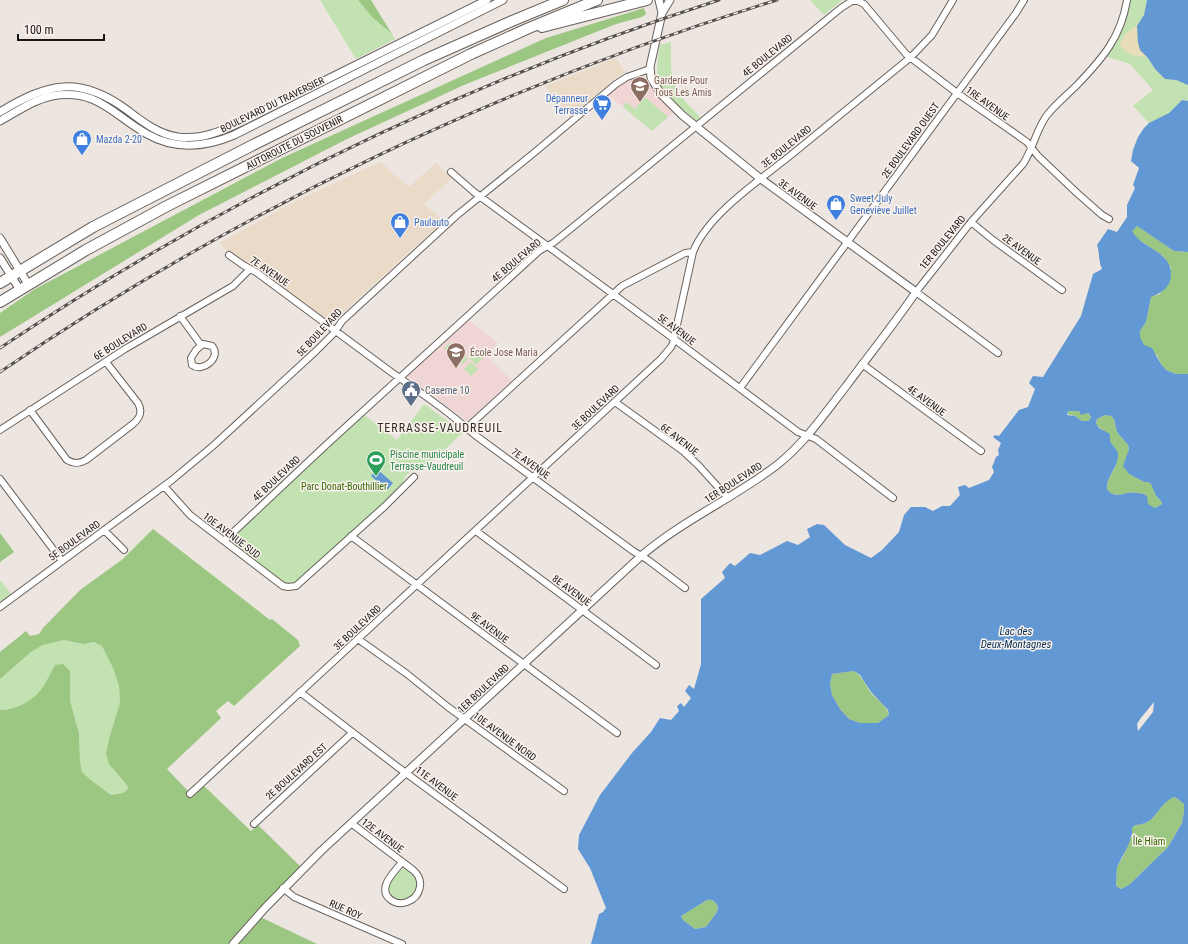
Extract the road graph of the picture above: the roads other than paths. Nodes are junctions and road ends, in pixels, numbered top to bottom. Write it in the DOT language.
graph roads {
  1 [pos="487,0"];
  2 [pos="503,0"];
  3 [pos="597,0"];
  4 [pos="647,0"];
  5 [pos="659,0"];
  6 [pos="670,0"];
  7 [pos="952,0"];
  8 [pos="1024,0"];
  9 [pos="1127,0"];
  10 [pos="560,1"];
  11 [pos="858,1"];
  12 [pos="662,13"];
  13 [pos="514,34"];
  14 [pos="911,57"];
  15 [pos="650,69"];
  16 [pos="957,93"];
  17 [pos="0,112"];
  18 [pos="131,113"];
  19 [pos="126,120"];
  20 [pos="0,121"];
  21 [pos="696,126"];
  22 [pos="1031,148"];
  23 [pos="451,172"];
  24 [pos="761,179"];
  25 [pos="481,196"];
  26 [pos="1109,219"];
  27 [pos="971,222"];
  28 [pos="0,238"];
  29 [pos="847,242"];
  30 [pos="547,246"];
  31 [pos="693,252"];
  32 [pos="229,255"];
  33 [pos="0,258"];
  34 [pos="250,269"];
  35 [pos="16,273"];
  36 [pos="0,283"];
  37 [pos="24,287"];
  38 [pos="1062,290"];
  39 [pos="916,292"];
  40 [pos="612,294"];
  41 [pos="0,302"];
  42 [pos="180,316"];
  43 [pos="336,330"];
  44 [pos="674,339"];
  45 [pos="201,345"];
  46 [pos="998,353"];
  47 [pos="106,362"];
  48 [pos="862,364"];
  49 [pos="399,377"];
  50 [pos="740,388"];
  51 [pos="615,402"];
  52 [pos="30,410"];
  53 [pos="0,430"];
  54 [pos="469,430"];
  55 [pos="807,436"];
  56 [pos="981,451"];
  57 [pos="414,477"];
  58 [pos="534,477"];
  59 [pos="0,479"];
  60 [pos="164,486"];
  61 [pos="728,498"];
  62 [pos="893,498"];
  63 [pos="104,530"];
  64 [pos="476,531"];
  65 [pos="351,536"];
  66 [pos="224,541"];
  67 [pos="124,550"];
  68 [pos="641,556"];
  69 [pos="62,561"];
  70 [pos="417,585"];
  71 [pos="685,588"];
  72 [pos="0,607"];
  73 [pos="582,610"];
  74 [pos="358,640"];
  75 [pos="524,664"];
  76 [pos="656,666"];
  77 [pos="300,692"];
  78 [pos="464,719"];
  79 [pos="352,733"];
  80 [pos="617,733"];
  81 [pos="406,772"];
  82 [pos="564,792"];
  83 [pos="190,794"];
  84 [pos="351,823"];
  85 [pos="254,824"];
  86 [pos="402,862"];
  87 [pos="283,888"];
  88 [pos="564,889"];
  89 [pos="233,944"];
  90 [pos="402,944"];
  1 -- 18 [label="street, BOULEVARD DU TRAVERSIER"];
  2 -- 19 [label="street, BOULEVARD DU TRAVERSIER"];
  3 -- 13 [label="highway, AUTOROUTE DU SOUVENIR"];
  4 -- 13 [label="highway"];
  5 -- 12 [label="street"];
  6 -- 12 [label="street"];
  7 -- 14 [label="street, 3E BOULEVARD"];
  8 -- 16 [label="street, 2E BOULEVARD OUEST"];
  9 -- 22 [label="street, 1ER BOULEVARD"];
  10 -- 35 [label="highway, AUTOROUTE DU SOUVENIR"];
  11 -- 14 [label="street, 1RE AVENUE"];
  11 -- 21 [label="street, 4E BOULEVARD"];
  12 -- 15 [label="street"];
  13 -- 37 [label="highway, AUTOROUTE DU SOUVENIR"];
  14 -- 16 [label="street, 1RE AVENUE"];
  14 -- 24 [label="street, 3E BOULEVARD"];
  15 -- 21 [label="street, 3E AVENUE"];
  15 -- 25 [label="street, 5E BOULEVARD"];
  16 -- 22 [label="street, 1RE AVENUE"];
  16 -- 29 [label="street, 2E BOULEVARD OUEST"];
  17 -- 18 [label="street, BOULEVARD DU TRAVERSIER"];
  18 -- 19 [label="street"];
  19 -- 20 [label="street, BOULEVARD DU TRAVERSIER"];
  21 -- 24 [label="street, 3E AVENUE"];
  21 -- 30 [label="street, 4E BOULEVARD"];
  22 -- 26 [label="street, 1RE AVENUE"];
  22 -- 27 [label="street, 1ER BOULEVARD"];
  23 -- 25 [label="street, 5E AVENUE"];
  24 -- 29 [label="street, 3E AVENUE"];
  24 -- 31 [label="street, 3E BOULEVARD"];
  25 -- 30 [label="street, 5E AVENUE"];
  25 -- 43 [label="street, 5E BOULEVARD"];
  27 -- 38 [label="street, 2E AVENUE"];
  27 -- 39 [label="street, 1ER BOULEVARD"];
  28 -- 35 [label="street"];
  29 -- 39 [label="street, 3E AVENUE"];
  29 -- 50 [label="street, 2E BOULEVARD OUEST"];
  30 -- 40 [label="street, 5E AVENUE"];
  30 -- 49 [label="street, 4E BOULEVARD"];
  31 -- 40 [label="street"];
  31 -- 44 [label="street, 3E BOULEVARD"];
  32 -- 34 [label="street, 7E AVENUE"];
  33 -- 35 [label="street"];
  34 -- 42 [label="street, 6E BOULEVARD"];
  34 -- 43 [label="street, 7E AVENUE"];
  35 -- 36 [label="highway, AUTOROUTE DU SOUVENIR"];
  35 -- 37 [label="street"];
  37 -- 41 [label="highway, AUTOROUTE DU SOUVENIR"];
  39 -- 46 [label="street, 3E AVENUE"];
  39 -- 48 [label="street, 1ER BOULEVARD"];
  40 -- 44 [label="street, 5E AVENUE"];
  40 -- 54 [label="street"];
  42 -- 45 [label="street"];
  42 -- 47 [label="street, 6E BOULEVARD"];
  43 -- 49 [label="street, 7E AVENUE"];
  43 -- 60 [label="street, 5E BOULEVARD"];
  44 -- 50 [label="street, 5E AVENUE"];
  44 -- 51 [label="street, 3E BOULEVARD"];
  45 -- 45 [label="street"];
  47 -- 52 [label="street, 6E BOULEVARD"];
  47 -- 52 [label="street"];
  48 -- 55 [label="street, 1ER BOULEVARD"];
  48 -- 56 [label="street, 4E AVENUE"];
  49 -- 54 [label="street, 7E AVENUE"];
  49 -- 66 [label="street, 4E BOULEVARD"];
  50 -- 55 [label="street, 5E AVENUE"];
  51 -- 58 [label="street, 3E BOULEVARD"];
  51 -- 61 [label="street, 6E AVENUE"];
  52 -- 53 [label="street, 6E BOULEVARD"];
  54 -- 58 [label="street, 7E AVENUE"];
  55 -- 61 [label="street, 1ER BOULEVARD"];
  55 -- 62 [label="street, 5E AVENUE"];
  57 -- 65 [label="street"];
  58 -- 64 [label="street, 3E BOULEVARD"];
  58 -- 68 [label="street, 7E AVENUE"];
  59 -- 69 [label="street"];
  60 -- 63 [label="street, 5E BOULEVARD"];
  60 -- 66 [label="street, 10E AVENUE SUD"];
  61 -- 68 [label="street, 1ER BOULEVARD"];
  63 -- 67 [label="street"];
  63 -- 69 [label="street, 5E BOULEVARD"];
  64 -- 70 [label="street, 3E BOULEVARD"];
  64 -- 73 [label="street, 8E AVENUE"];
  65 -- 66 [label="street, 10E AVENUE SUD"];
  65 -- 70 [label="street, 9E AVENUE"];
  68 -- 71 [label="street, 7E AVENUE"];
  68 -- 73 [label="street, 1ER BOULEVARD"];
  69 -- 72 [label="street, 5E BOULEVARD"];
  70 -- 74 [label="street, 3E BOULEVARD"];
  70 -- 75 [label="street, 9E AVENUE"];
  73 -- 75 [label="street, 1ER BOULEVARD"];
  73 -- 76 [label="street, 8E AVENUE"];
  74 -- 77 [label="street, 3E BOULEVARD"];
  74 -- 78 [label="street, 10E AVENUE NORD"];
  75 -- 78 [label="street, 1ER BOULEVARD"];
  75 -- 80 [label="street, 9E AVENUE"];
  77 -- 79 [label="street, 11E AVENUE"];
  77 -- 83 [label="street, 3E BOULEVARD"];
  78 -- 81 [label="street, 1ER BOULEVARD"];
  78 -- 82 [label="street, 10E AVENUE NORD"];
  79 -- 81 [label="street, 11E AVENUE"];
  79 -- 85 [label="street, 2E BOULEVARD EST"];
  81 -- 84 [label="street, 1ER BOULEVARD"];
  81 -- 88 [label="street, 11E AVENUE"];
  84 -- 86 [label="street, 12E AVENUE"];
  84 -- 87 [label="street, 1ER BOULEVARD"];
  86 -- 86 [label="street, 12E AVENUE"];
  87 -- 89 [label="street, 1ER BOULEVARD"];
  87 -- 90 [label="street, RUE ROY"];
}
